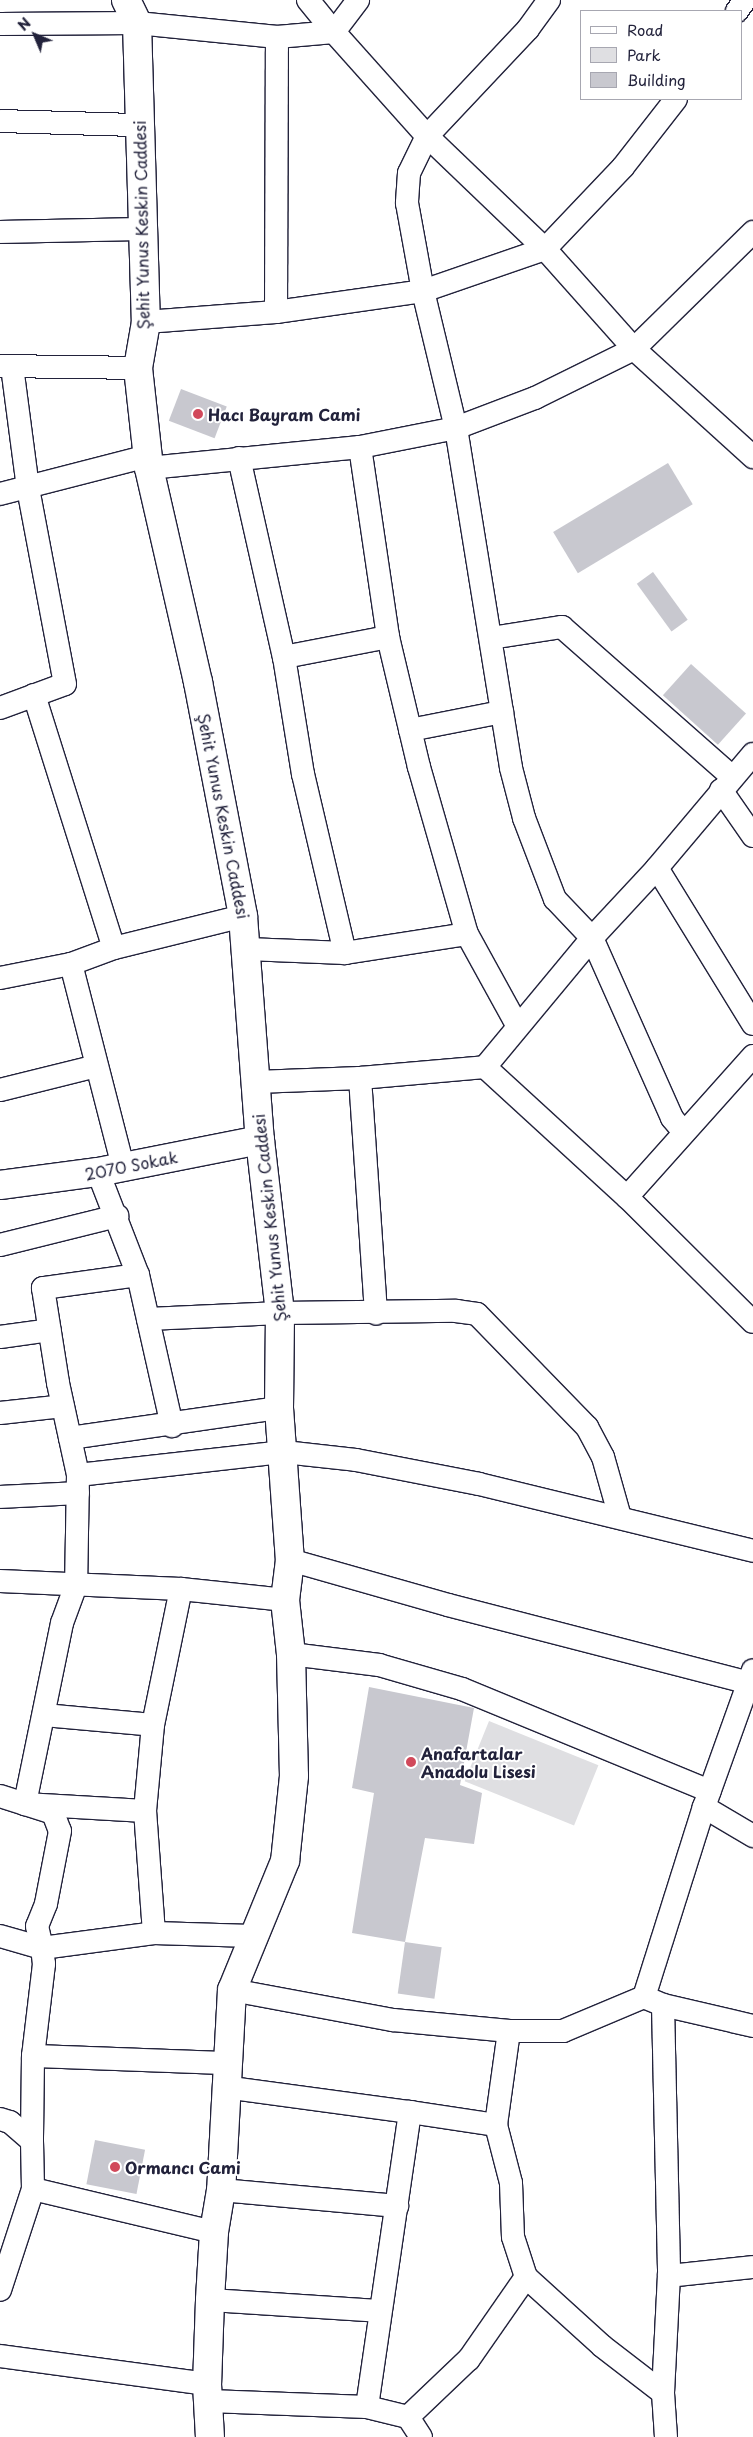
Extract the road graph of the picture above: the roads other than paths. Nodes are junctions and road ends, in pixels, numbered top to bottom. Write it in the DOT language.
graph roads {
  1 [pos="308,0"];
  2 [pos="358,0"];
  3 [pos="549,0"];
  4 [pos="131,12"];
  5 [pos="0,24"];
  6 [pos="334,32"];
  7 [pos="277,37"];
  8 [pos="675,100"];
  9 [pos="0,121"];
  10 [pos="138,125"];
  11 [pos="426,136"];
  12 [pos="141,229"];
  13 [pos="0,232"];
  14 [pos="753,232"];
  15 [pos="545,249"];
  16 [pos="422,291"];
  17 [pos="276,312"];
  18 [pos="146,322"];
  19 [pos="634,349"];
  20 [pos="6,366"];
  21 [pos="138,368"];
  22 [pos="456,428"];
  23 [pos="360,447"];
  24 [pos="750,450"];
  25 [pos="239,458"];
  26 [pos="148,462"];
  27 [pos="28,488"];
  28 [pos="0,494"];
  29 [pos="388,637"];
  30 [pos="491,638"];
  31 [pos="284,657"];
  32 [pos="34,695"];
  33 [pos="0,708"];
  34 [pos="502,712"];
  35 [pos="410,730"];
  36 [pos="753,754"];
  37 [pos="726,784"];
  38 [pos="753,836"];
  39 [pos="657,868"];
  40 [pos="243,916"];
  41 [pos="467,934"];
  42 [pos="592,938"];
  43 [pos="114,948"];
  44 [pos="247,949"];
  45 [pos="345,953"];
  46 [pos="71,964"];
  47 [pos="0,978"];
  48 [pos="753,1024"];
  49 [pos="517,1025"];
  50 [pos="753,1056"];
  51 [pos="96,1066"];
  52 [pos="485,1067"];
  53 [pos="360,1078"];
  54 [pos="256,1082"];
  55 [pos="0,1090"];
  56 [pos="683,1131"];
  57 [pos="260,1140"];
  58 [pos="111,1169"];
  59 [pos="0,1185"];
  60 [pos="627,1197"];
  61 [pos="118,1216"];
  62 [pos="0,1245"];
  63 [pos="138,1275"];
  64 [pos="280,1313"];
  65 [pos="376,1313"];
  66 [pos="148,1319"];
  67 [pos="753,1322"];
  68 [pos="50,1330"];
  69 [pos="0,1337"];
  70 [pos="63,1406"];
  71 [pos="279,1408"];
  72 [pos="0,1413"];
  73 [pos="172,1426"];
  74 [pos="70,1438"];
  75 [pos="284,1452"];
  76 [pos="78,1484"];
  77 [pos="0,1497"];
  78 [pos="620,1518"];
  79 [pos="753,1551"];
  80 [pos="290,1560"];
  81 [pos="0,1581"];
  82 [pos="76,1585"];
  83 [pos="181,1589"];
  84 [pos="285,1600"];
  85 [pos="291,1654"];
  86 [pos="751,1679"];
  87 [pos="44,1715"];
  88 [pos="153,1725"];
  89 [pos="0,1796"];
  90 [pos="707,1799"];
  91 [pos="25,1804"];
  92 [pos="145,1811"];
  93 [pos="753,1836"];
  94 [pos="154,1933"];
  95 [pos="0,1936"];
  96 [pos="252,1936"];
  97 [pos="42,1948"];
  98 [pos="232,1990"];
  99 [pos="654,2001"];
  100 [pos="753,2026"];
  101 [pos="508,2031"];
  102 [pos="33,2056"];
  103 [pos="226,2075"];
  104 [pos="410,2112"];
  105 [pos="0,2119"];
  106 [pos="496,2125"];
  107 [pos="32,2142"];
  108 [pos="34,2189"];
  109 [pos="221,2190"];
  110 [pos="397,2206"];
  111 [pos="214,2232"];
  112 [pos="753,2267"];
  113 [pos="669,2276"];
  114 [pos="526,2277"];
  115 [pos="1,2282"];
  116 [pos="210,2300"];
  117 [pos="379,2311"];
  118 [pos="0,2356"];
  119 [pos="208,2392"];
  120 [pos="663,2393"];
  121 [pos="367,2407"];
  122 [pos="408,2418"];
  123 [pos="210,2437"];
  124 [pos="421,2437"];
  125 [pos="666,2437"];
  1 -- 6 [label="street"];
  2 -- 6 [label="street"];
  3 -- 11 [label="street"];
  4 -- 5 [label="street"];
  4 -- 7 [label="street"];
  4 -- 10 [label="street, Şehit Yunus Keskin Caddesi"];
  6 -- 7 [label="street"];
  6 -- 11 [label="street"];
  7 -- 17 [label="street"];
  8 -- 15 [label="street"];
  9 -- 10 [label="street"];
  10 -- 12 [label="street, Şehit Yunus Keskin Caddesi"];
  11 -- 15 [label="street"];
  11 -- 16 [label="street"];
  12 -- 13 [label="street"];
  12 -- 18 [label="street, Şehit Yunus Keskin Caddesi"];
  14 -- 19 [label="street"];
  15 -- 16 [label="street"];
  15 -- 19 [label="street"];
  16 -- 17 [label="street"];
  16 -- 22 [label="street"];
  17 -- 18 [label="street"];
  18 -- 21 [label="street, Şehit Yunus Keskin Caddesi"];
  19 -- 22 [label="street"];
  19 -- 24 [label="street"];
  20 -- 21 [label="street"];
  20 -- 27 [label="street"];
  21 -- 26 [label="street, Şehit Yunus Keskin Caddesi"];
  22 -- 23 [label="street"];
  22 -- 30 [label="street"];
  23 -- 25 [label="street"];
  23 -- 29 [label="street"];
  25 -- 26 [label="street"];
  25 -- 31 [label="street"];
  26 -- 27 [label="street"];
  26 -- 40 [label="street, Şehit Yunus Keskin Caddesi"];
  27 -- 28 [label="street"];
  27 -- 32 [label="street"];
  29 -- 31 [label="street"];
  29 -- 35 [label="street"];
  30 -- 34 [label="street"];
  30 -- 37 [label="street"];
  31 -- 45 [label="street"];
  32 -- 33 [label="street"];
  32 -- 43 [label="street"];
  34 -- 35 [label="street"];
  34 -- 42 [label="street"];
  35 -- 41 [label="street"];
  36 -- 37 [label="street"];
  37 -- 38 [label="street"];
  37 -- 39 [label="street"];
  39 -- 42 [label="street"];
  39 -- 48 [label="street"];
  40 -- 43 [label="street"];
  40 -- 44 [label="street, Şehit Yunus Keskin Caddesi"];
  41 -- 45 [label="street"];
  41 -- 49 [label="street"];
  42 -- 49 [label="street"];
  42 -- 56 [label="street"];
  43 -- 46 [label="street"];
  44 -- 45 [label="street"];
  44 -- 54 [label="street, Şehit Yunus Keskin Caddesi"];
  46 -- 47 [label="street"];
  46 -- 51 [label="street"];
  49 -- 52 [label="street"];
  50 -- 56 [label="street"];
  51 -- 55 [label="street"];
  51 -- 58 [label="street"];
  52 -- 53 [label="street"];
  52 -- 60 [label="street"];
  53 -- 54 [label="street"];
  53 -- 65 [label="street"];
  54 -- 57 [label="street, Şehit Yunus Keskin Caddesi"];
  56 -- 60 [label="street"];
  57 -- 58 [label="street, 2070 Sokak"];
  57 -- 64 [label="street, Şehit Yunus Keskin Caddesi"];
  58 -- 59 [label="street, 2070 Sokak"];
  58 -- 61 [label="street"];
  60 -- 67 [label="street"];
  61 -- 62 [label="street"];
  61 -- 63 [label="street"];
  63 -- 66 [label="street"];
  63 -- 68 [label="street"];
  64 -- 65 [label="street"];
  64 -- 66 [label="street"];
  64 -- 71 [label="street, Şehit Yunus Keskin Caddesi"];
  65 -- 78 [label="street"];
  66 -- 73 [label="street"];
  68 -- 69 [label="street"];
  68 -- 70 [label="street"];
  70 -- 72 [label="street"];
  70 -- 74 [label="street"];
  71 -- 73 [label="street"];
  71 -- 75 [label="street, Şehit Yunus Keskin Caddesi"];
  73 -- 74 [label="street"];
  74 -- 76 [label="street"];
  75 -- 76 [label="street"];
  75 -- 78 [label="street"];
  75 -- 80 [label="street, Şehit Yunus Keskin Caddesi"];
  76 -- 77 [label="street"];
  76 -- 82 [label="street"];
  78 -- 79 [label="street"];
  80 -- 84 [label="street, Şehit Yunus Keskin Caddesi"];
  80 -- 86 [label="street"];
  81 -- 82 [label="street"];
  82 -- 83 [label="street"];
  82 -- 87 [label="street"];
  83 -- 84 [label="street"];
  83 -- 88 [label="street"];
  84 -- 85 [label="street, Şehit Yunus Keskin Caddesi"];
  85 -- 90 [label="street"];
  85 -- 96 [label="street, Şehit Yunus Keskin Caddesi"];
  86 -- 90 [label="street"];
  87 -- 88 [label="street"];
  87 -- 91 [label="street"];
  88 -- 92 [label="street"];
  89 -- 91 [label="street"];
  90 -- 93 [label="street"];
  90 -- 99 [label="street"];
  91 -- 92 [label="street"];
  91 -- 97 [label="street"];
  92 -- 94 [label="street"];
  94 -- 96 [label="street"];
  94 -- 97 [label="street"];
  95 -- 97 [label="street"];
  96 -- 98 [label="street, Şehit Yunus Keskin Caddesi"];
  97 -- 102 [label="street"];
  98 -- 101 [label="street"];
  98 -- 103 [label="street, Şehit Yunus Keskin Caddesi"];
  99 -- 100 [label="street"];
  99 -- 101 [label="street"];
  99 -- 113 [label="street"];
  101 -- 106 [label="street"];
  102 -- 103 [label="street"];
  102 -- 107 [label="street"];
  103 -- 104 [label="street"];
  103 -- 109 [label="street, Şehit Yunus Keskin Caddesi"];
  104 -- 106 [label="street"];
  104 -- 110 [label="street"];
  105 -- 107 [label="street"];
  106 -- 114 [label="street"];
  107 -- 108 [label="street"];
  108 -- 111 [label="street"];
  108 -- 115 [label="street"];
  109 -- 110 [label="street"];
  109 -- 111 [label="street, Şehit Yunus Keskin Caddesi"];
  110 -- 117 [label="street"];
  111 -- 116 [label="street, Şehit Yunus Keskin Caddesi"];
  112 -- 113 [label="street"];
  113 -- 120 [label="street"];
  114 -- 120 [label="street"];
  114 -- 122 [label="street"];
  116 -- 117 [label="street"];
  116 -- 119 [label="street, Şehit Yunus Keskin Caddesi"];
  117 -- 121 [label="street"];
  118 -- 119 [label="street"];
  119 -- 121 [label="street"];
  119 -- 123 [label="street, Şehit Yunus Keskin Caddesi"];
  120 -- 125 [label="street"];
  121 -- 122 [label="street"];
  122 -- 124 [label="street"];
}
